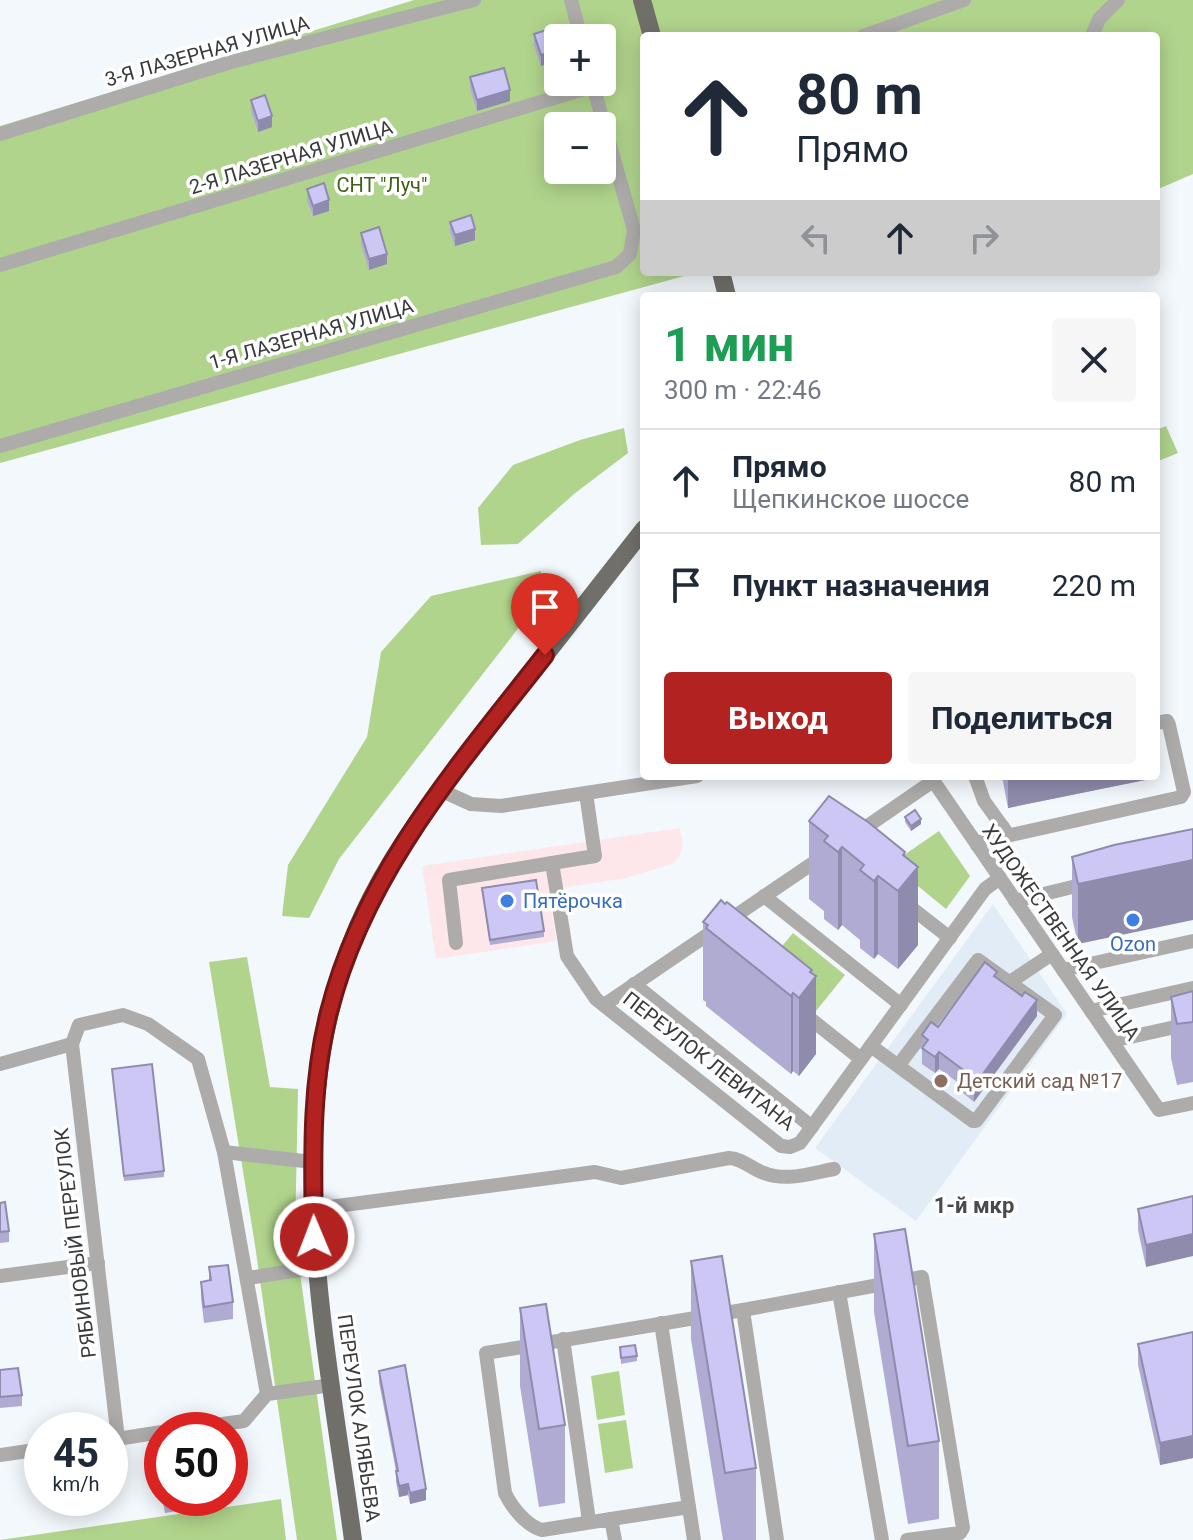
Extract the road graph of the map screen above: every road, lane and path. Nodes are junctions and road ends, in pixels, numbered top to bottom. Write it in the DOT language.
graph roads {
  1 [pos="474,0"];
  2 [pos="571,0"];
  3 [pos="642,0"];
  4 [pos="964,0"];
  5 [pos="1118,0"];
  6 [pos="577,24"];
  7 [pos="651,32"];
  8 [pos="874,32"];
  9 [pos="1094,32"];
  10 [pos="554,96"];
  11 [pos="596,96"];
  12 [pos="0,134"];
  13 [pos="0,265"];
  14 [pos="0,446"];
  15 [pos="640,534"];
  16 [pos="1160,722"];
  17 [pos="671,780"];
  18 [pos="930,780"];
  19 [pos="932,780"];
  20 [pos="976,780"];
  21 [pos="440,790"];
  22 [pos="586,793"];
  23 [pos="1003,827"];
  24 [pos="977,845"];
  25 [pos="552,863"];
  26 [pos="1000,878"];
  27 [pos="1104,880"];
  28 [pos="893,893"];
  29 [pos="764,896"];
  30 [pos="1015,901"];
  31 [pos="950,938"];
  32 [pos="1193,941"];
  33 [pos="456,943"];
  34 [pos="1052,954"];
  35 [pos="1063,970"];
  36 [pos="1010,982"];
  37 [pos="634,984"];
  38 [pos="1193,988"];
  39 [pos="787,1000"];
  40 [pos="600,1002"];
  41 [pos="901,1005"];
  42 [pos="1091,1011"];
  43 [pos="1193,1023"];
  44 [pos="1112,1041"];
  45 [pos="72,1044"];
  46 [pos="871,1046"];
  47 [pos="861,1059"];
  48 [pos="0,1064"];
  49 [pos="898,1066"];
  50 [pos="1193,1103"];
  51 [pos="812,1127"];
  52 [pos="224,1152"];
  53 [pos="313,1162"];
  54 [pos="834,1169"];
  55 [pos="314,1209"];
  56 [pos="98,1263"];
  57 [pos="317,1267"];
  58 [pos="0,1276"];
  59 [pos="248,1278"];
  60 [pos="839,1292"];
  61 [pos="743,1310"];
  62 [pos="661,1323"];
  63 [pos="563,1339"];
  64 [pos="332,1385"];
  65 [pos="267,1394"];
  66 [pos="112,1412"];
  67 [pos="248,1416"];
  68 [pos="24,1452"];
  69 [pos="0,1455"];
  70 [pos="689,1507"];
  71 [pos="611,1519"];
  72 [pos="589,1521"];
  73 [pos="353,1540"];
  74 [pos="615,1540"];
  75 [pos="694,1540"];
  76 [pos="777,1540"];
  77 [pos="882,1540"];
  78 [pos="907,1540"];
  1 -- 12 [label="street, 3-Я ЛАЗЕРНАЯ УЛИЦА"];
  2 -- 6 [label="street"];
  3 -- 7 [label="main road"];
  4 -- 8 [label="street"];
  5 -- 9 [label="street"];
  10 -- 13 [label="street, 2-Я ЛАЗЕРНАЯ УЛИЦА"];
  11 -- 14 [label="street, 1-Я ЛАЗЕРНАЯ УЛИЦА"];
  15 -- 21 [label="main road, ПЕРЕУЛОК АЛЯБЬЕВА"];
  16 -- 23 [label="street"];
  17 -- 22 [label="street"];
  18 -- 29 [label="street"];
  19 -- 24 [label="street, ХУДОЖЕСТВЕННАЯ УЛИЦА"];
  20 -- 23 [label="street"];
  21 -- 22 [label="street"];
  21 -- 53 [label="main road, ПЕРЕУЛОК АЛЯБЬЕВА"];
  22 -- 25 [label="street"];
  23 -- 24 [label="street"];
  24 -- 26 [label="street, ХУДОЖЕСТВЕННАЯ УЛИЦА"];
  25 -- 33 [label="street"];
  25 -- 40 [label="street, ПЕРЕУЛОК ЛЕВИТАНА"];
  26 -- 30 [label="street, ХУДОЖЕСТВЕННАЯ УЛИЦА"];
  26 -- 31 [label="street"];
  27 -- 30 [label="street"];
  28 -- 31 [label="street"];
  29 -- 37 [label="street"];
  29 -- 41 [label="street"];
  30 -- 34 [label="street, ХУДОЖЕСТВЕННАЯ УЛИЦА"];
  31 -- 41 [label="street"];
  32 -- 35 [label="street"];
  34 -- 35 [label="street, ХУДОЖЕСТВЕННАЯ УЛИЦА"];
  34 -- 36 [label="street"];
  35 -- 42 [label="street, ХУДОЖЕСТВЕННАЯ УЛИЦА"];
  36 -- 49 [label="street"];
  36 -- 49 [label="street"];
  37 -- 40 [label="street"];
  37 -- 51 [label="street"];
  38 -- 42 [label="street"];
  39 -- 47 [label="street"];
  40 -- 51 [label="street, ПЕРЕУЛОК ЛЕВИТАНА"];
  41 -- 46 [label="street"];
  42 -- 44 [label="street, ХУДОЖЕСТВЕННАЯ УЛИЦА"];
  43 -- 44 [label="street"];
  44 -- 50 [label="street, ХУДОЖЕСТВЕННАЯ УЛИЦА"];
  45 -- 48 [label="street"];
  45 -- 52 [label="street"];
  45 -- 56 [label="street, РЯБИНОВЫЙ ПЕРЕУЛОК"];
  46 -- 47 [label="street"];
  46 -- 49 [label="street"];
  47 -- 51 [label="street"];
  52 -- 53 [label="street"];
  52 -- 59 [label="street"];
  53 -- 55 [label="main road, ПЕРЕУЛОК АЛЯБЬЕВА"];
  54 -- 55 [label="street"];
  55 -- 57 [label="main road, ПЕРЕУЛОК АЛЯБЬЕВА"];
  56 -- 58 [label="street"];
  56 -- 66 [label="street, РЯБИНОВЫЙ ПЕРЕУЛОК"];
  57 -- 59 [label="street"];
  57 -- 64 [label="main road, ПЕРЕУЛОК АЛЯБЬЕВА"];
  59 -- 65 [label="street"];
  60 -- 61 [label="street"];
  60 -- 77 [label="street"];
  60 -- 78 [label="street"];
  61 -- 62 [label="street"];
  61 -- 76 [label="street"];
  62 -- 63 [label="street"];
  62 -- 70 [label="street"];
  63 -- 72 [label="street"];
  63 -- 72 [label="street"];
  64 -- 65 [label="street"];
  64 -- 73 [label="main road, ПЕРЕУЛОК АЛЯБЬЕВА"];
  65 -- 67 [label="street"];
  68 -- 69 [label="street"];
  70 -- 71 [label="street"];
  70 -- 75 [label="street"];
  71 -- 72 [label="street"];
  71 -- 74 [label="street"];
}
